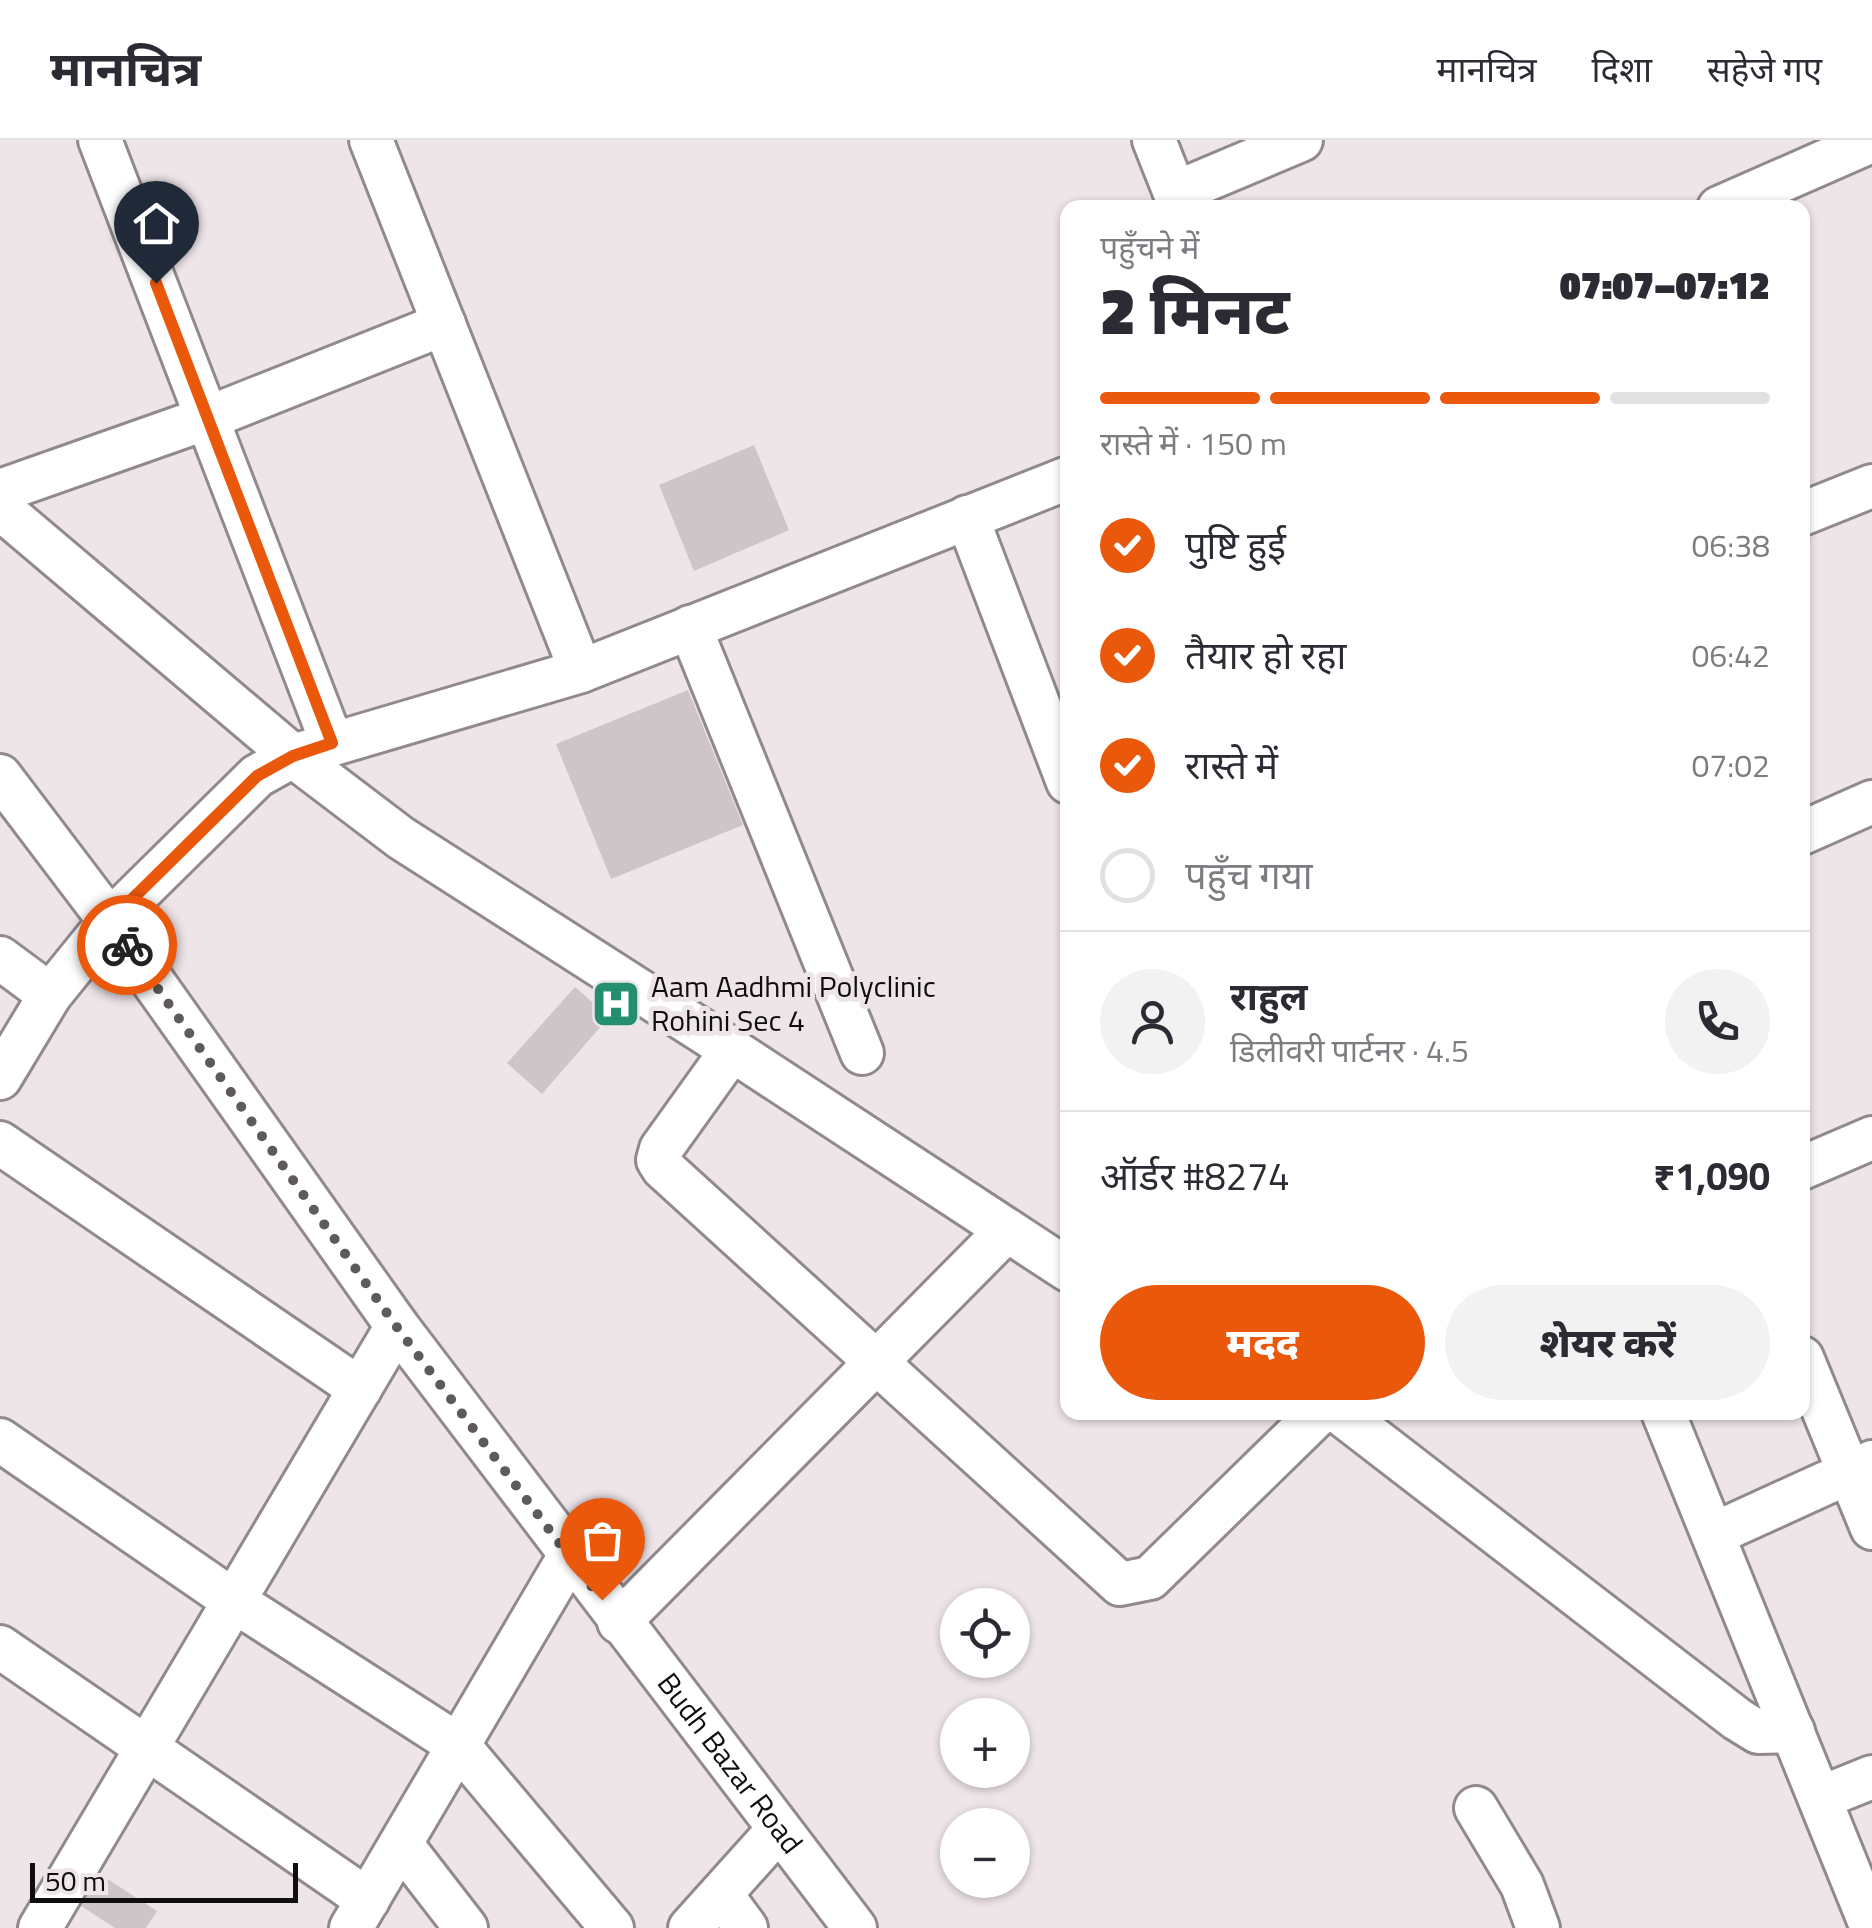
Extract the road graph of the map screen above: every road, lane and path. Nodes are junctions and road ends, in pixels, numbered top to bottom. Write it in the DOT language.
graph roads {
  1 [pos="100,140"];
  2 [pos="371,140"];
  3 [pos="1154,140"];
  4 [pos="1301,140"];
  5 [pos="1868,146"];
  6 [pos="1178,200"];
  7 [pos="1737,200"];
  8 [pos="444,324"];
  9 [pos="210,417"];
  10 [pos="1060,481"];
  11 [pos="1872,486"];
  12 [pos="0,491"];
  13 [pos="0,508"];
  14 [pos="1810,511"];
  15 [pos="966,517"];
  16 [pos="690,627"];
  17 [pos="580,670"];
  18 [pos="312,749"];
  19 [pos="1060,761"];
  20 [pos="0,776"];
  21 [pos="1872,802"];
  22 [pos="1810,829"];
  23 [pos="110,921"];
  24 [pos="0,958"];
  25 [pos="50,995"];
  26 [pos="732,1050"];
  27 [pos="862,1053"];
  28 [pos="0,1078"];
  29 [pos="1872,1138"];
  30 [pos="0,1144"];
  31 [pos="1810,1165"];
  32 [pos="1006,1231"];
  33 [pos="1060,1265"];
  34 [pos="396,1326"];
  35 [pos="877,1364"];
  36 [pos="1810,1373"];
  37 [pos="360,1389"];
  38 [pos="1312,1420"];
  39 [pos="1349,1420"];
  40 [pos="1666,1420"];
  41 [pos="0,1440"];
  42 [pos="1860,1467"];
  43 [pos="1872,1528"];
  44 [pos="1714,1534"];
  45 [pos="569,1557"];
  46 [pos="234,1600"];
  47 [pos="619,1622"];
  48 [pos="0,1647"];
  49 [pos="1793,1732"];
  50 [pos="458,1745"];
  51 [pos="146,1748"];
  52 [pos="1872,1777"];
  53 [pos="1820,1798"];
  54 [pos="1476,1808"];
  55 [pos="779,1829"];
  56 [pos="401,1844"];
  57 [pos="721,1894"];
  58 [pos="360,1914"];
  59 [pos="1530,1925"];
  60 [pos="40,1928"];
  61 [pos="466,1928"];
  62 [pos="612,1928"];
  63 [pos="690,1928"];
  64 [pos="746,1928"];
  65 [pos="855,1928"];
  66 [pos="1872,1928"];
  1 -- 9 [label="street"];
  2 -- 8 [label="street"];
  3 -- 6 [label="street"];
  4 -- 6 [label="street"];
  5 -- 7 [label="street"];
  8 -- 9 [label="street"];
  8 -- 17 [label="street"];
  9 -- 12 [label="street"];
  9 -- 18 [label="street"];
  10 -- 15 [label="street"];
  11 -- 14 [label="street"];
  13 -- 18 [label="street"];
  15 -- 16 [label="street"];
  15 -- 19 [label="street"];
  16 -- 17 [label="street"];
  16 -- 27 [label="street"];
  17 -- 18 [label="street"];
  18 -- 23 [label="street"];
  18 -- 26 [label="street"];
  20 -- 23 [label="street, Budh Bazar Road"];
  21 -- 22 [label="street"];
  23 -- 25 [label="street"];
  23 -- 34 [label="street, Budh Bazar Road"];
  24 -- 25 [label="street"];
  25 -- 28 [label="street"];
  26 -- 32 [label="street"];
  26 -- 35 [label="street"];
  29 -- 31 [label="street"];
  30 -- 37 [label="street"];
  32 -- 33 [label="street"];
  32 -- 35 [label="street"];
  34 -- 37 [label="street"];
  34 -- 45 [label="street, Budh Bazar Road"];
  35 -- 38 [label="street"];
  35 -- 47 [label="street"];
  36 -- 42 [label="street"];
  37 -- 46 [label="street"];
  39 -- 49 [label="street"];
  40 -- 44 [label="street"];
  41 -- 46 [label="street"];
  42 -- 43 [label="street"];
  42 -- 44 [label="street"];
  44 -- 49 [label="street"];
  45 -- 47 [label="street, Budh Bazar Road"];
  45 -- 50 [label="street"];
  46 -- 50 [label="street"];
  46 -- 51 [label="street"];
  47 -- 55 [label="street, Budh Bazar Road"];
  48 -- 51 [label="street"];
  49 -- 53 [label="street"];
  50 -- 56 [label="street"];
  50 -- 62 [label="street"];
  51 -- 58 [label="street"];
  51 -- 60 [label="street"];
  52 -- 53 [label="street"];
  53 -- 66 [label="street"];
  54 -- 59 [label="street"];
  55 -- 57 [label="street"];
  55 -- 65 [label="street, Budh Bazar Road"];
  56 -- 58 [label="street"];
  56 -- 61 [label="street"];
  57 -- 63 [label="street"];
  57 -- 64 [label="street"];
}
